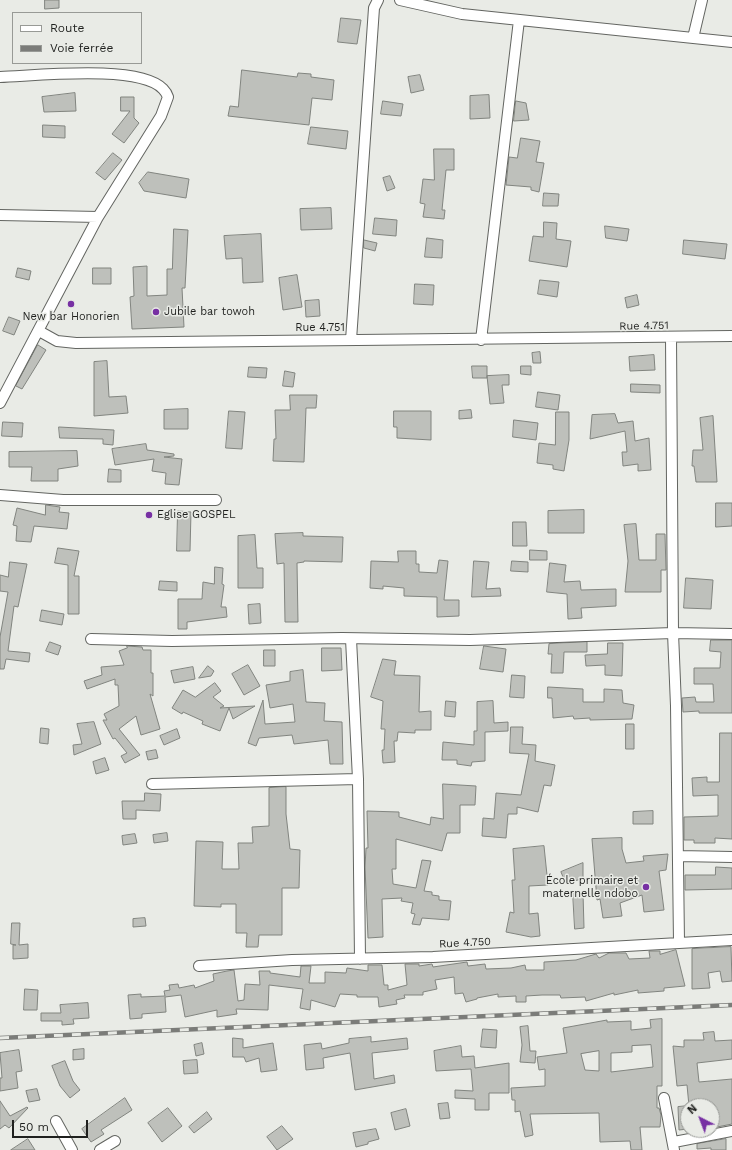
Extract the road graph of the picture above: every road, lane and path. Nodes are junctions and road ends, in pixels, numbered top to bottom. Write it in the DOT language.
graph roads {
  1 [pos="378,0"];
  2 [pos="400,0"];
  3 [pos="702,0"];
  4 [pos="519,20"];
  5 [pos="694,38"];
  6 [pos="732,42"];
  7 [pos="0,77"];
  8 [pos="0,215"];
  9 [pos="98,218"];
  10 [pos="39,331"];
  11 [pos="732,336"];
  12 [pos="671,337"];
  13 [pos="351,340"];
  14 [pos="481,340"];
  15 [pos="0,403"];
  16 [pos="0,495"];
  17 [pos="216,500"];
  18 [pos="673,633"];
  19 [pos="732,634"];
  20 [pos="351,638"];
  21 [pos="91,639"];
  22 [pos="358,779"];
  23 [pos="152,784"];
  24 [pos="678,856"];
  25 [pos="732,857"];
  26 [pos="732,940"];
  27 [pos="679,942"];
  28 [pos="360,959"];
  29 [pos="200,966"];
  30 [pos="664,1098"];
  31 [pos="56,1121"];
  32 [pos="732,1131"];
  33 [pos="116,1141"];
  34 [pos="674,1146"];
  35 [pos="72,1150"];
  36 [pos="100,1150"];
  1 -- 13 [label="street"];
  2 -- 4 [label="street"];
  3 -- 5 [label="street"];
  4 -- 5 [label="street"];
  4 -- 14 [label="street"];
  5 -- 6 [label="street"];
  7 -- 9 [label="street"];
  8 -- 9 [label="street"];
  9 -- 10 [label="street"];
  10 -- 13 [label="street, Rue 4.751"];
  10 -- 15 [label="street"];
  11 -- 12 [label="street, Rue 4.751"];
  12 -- 14 [label="street, Rue 4.751"];
  12 -- 18 [label="street"];
  13 -- 14 [label="street, Rue 4.751"];
  16 -- 17 [label="street"];
  18 -- 19 [label="street"];
  18 -- 20 [label="street"];
  18 -- 24 [label="street"];
  20 -- 21 [label="street"];
  20 -- 22 [label="street"];
  22 -- 23 [label="street"];
  22 -- 28 [label="street"];
  24 -- 25 [label="street"];
  24 -- 27 [label="street"];
  26 -- 27 [label="street, Rue 4.750"];
  27 -- 28 [label="street, Rue 4.750"];
  28 -- 29 [label="street, Rue 4.750"];
  30 -- 34 [label="street"];
  31 -- 35 [label="street"];
  32 -- 34 [label="street"];
  33 -- 36 [label="street"];
}
